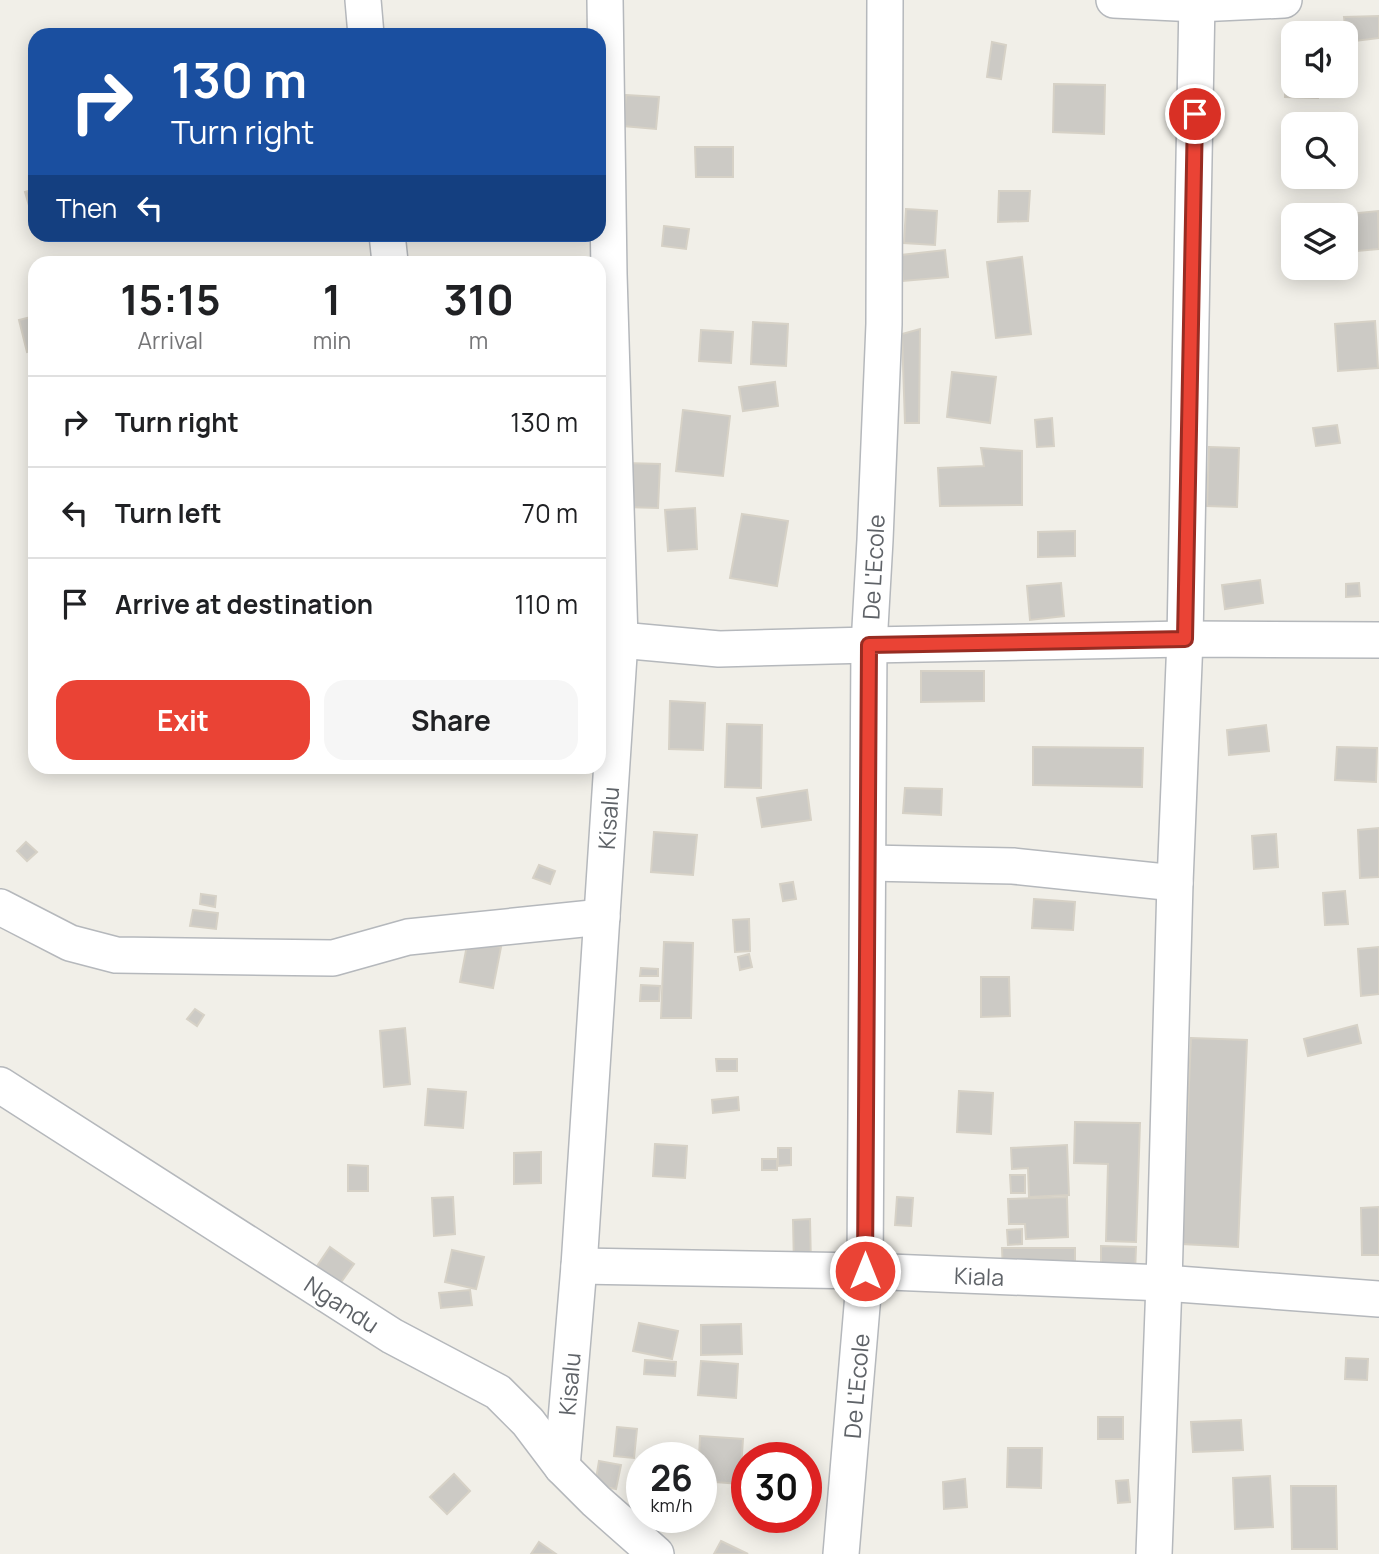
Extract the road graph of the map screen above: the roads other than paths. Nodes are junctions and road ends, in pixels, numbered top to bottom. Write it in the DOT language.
graph roads {
  1 [pos="363,0"];
  2 [pos="605,0"];
  3 [pos="885,0"];
  4 [pos="1114,0"];
  5 [pos="1284,0"];
  6 [pos="1197,2"];
  7 [pos="365,28"];
  8 [pos="605,28"];
  9 [pos="606,68"];
  10 [pos="609,639"];
  11 [pos="1185,639"];
  12 [pos="1379,640"];
  13 [pos="869,645"];
  14 [pos="606,758"];
  15 [pos="606,774"];
  16 [pos="868,863"];
  17 [pos="1175,883"];
  18 [pos="0,907"];
  19 [pos="602,917"];
  20 [pos="0,1085"];
  21 [pos="579,1266"];
  22 [pos="865,1271"];
  23 [pos="1164,1283"];
  24 [pos="1379,1299"];
  25 [pos="562,1467"];
  26 [pos="656,1554"];
  27 [pos="841,1554"];
  28 [pos="1153,1554"];
  1 -- 7 [label="street"];
  2 -- 8 [label="street, Kisalu"];
  3 -- 13 [label="street, De L'Ecole"];
  4 -- 6 [label="street"];
  5 -- 6 [label="street"];
  6 -- 11 [label="street"];
  9 -- 10 [label="street, Kisalu"];
  10 -- 13 [label="street"];
  10 -- 14 [label="street, Kisalu"];
  11 -- 12 [label="street"];
  11 -- 13 [label="street"];
  11 -- 17 [label="street"];
  13 -- 16 [label="street, De L'Ecole"];
  15 -- 19 [label="street, Kisalu"];
  16 -- 17 [label="street"];
  16 -- 22 [label="street, De L'Ecole"];
  17 -- 23 [label="street"];
  18 -- 19 [label="street"];
  19 -- 21 [label="street, Kisalu"];
  20 -- 25 [label="street, Ngandu"];
  21 -- 22 [label="street, Kiala"];
  21 -- 25 [label="street, Kisalu"];
  22 -- 23 [label="street, Kiala"];
  22 -- 27 [label="street, De L'Ecole"];
  23 -- 24 [label="street, Kiala"];
  23 -- 28 [label="street"];
  25 -- 26 [label="street, Ngandu"];
}
